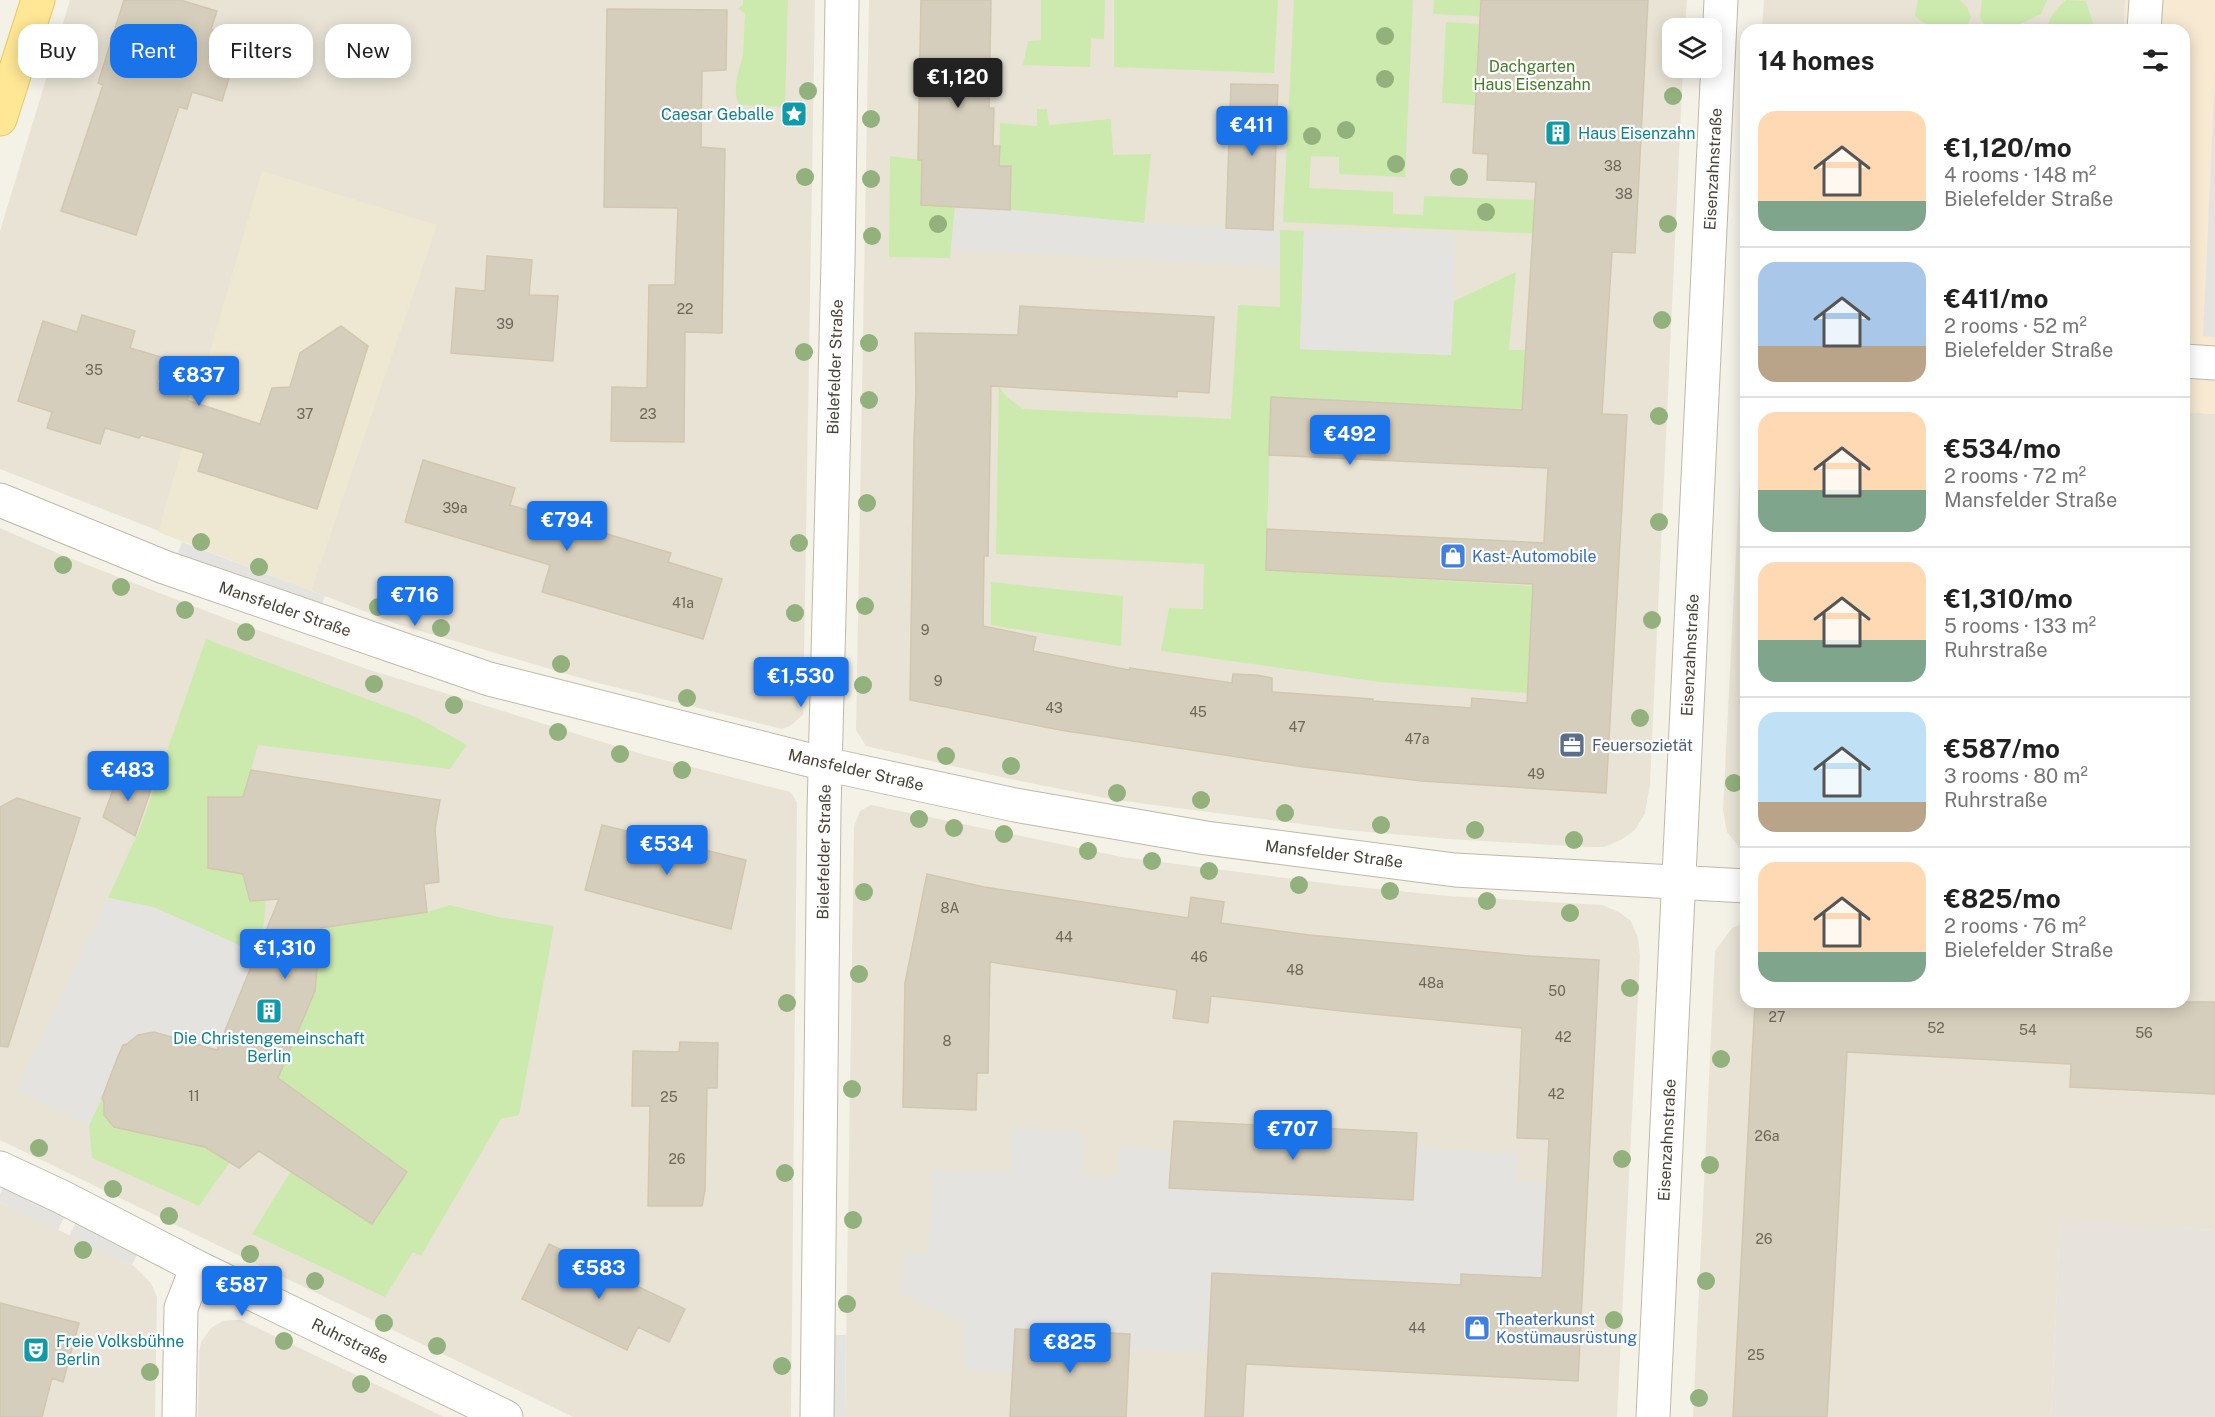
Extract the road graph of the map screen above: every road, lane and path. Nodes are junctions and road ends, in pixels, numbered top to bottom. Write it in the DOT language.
graph roads {
  1 [pos="38,0"];
  2 [pos="842,0"];
  3 [pos="1721,0"];
  4 [pos="2146,0"];
  5 [pos="2144,24"];
  6 [pos="0,118"];
  7 [pos="2190,361"];
  8 [pos="2215,363"];
  9 [pos="0,500"];
  10 [pos="825,764"];
  11 [pos="1680,883"];
  12 [pos="1740,886"];
  13 [pos="0,1168"];
  14 [pos="197,1267"];
  15 [pos="179,1417"];
  16 [pos="506,1417"];
  17 [pos="817,1417"];
  18 [pos="1653,1417"];
  1 -- 6 [label="main road"];
  2 -- 10 [label="street, Bielefelder Straße"];
  3 -- 11 [label="street, Eisenzahnstraße"];
  4 -- 5 [label="street"];
  7 -- 8 [label="street"];
  9 -- 10 [label="street, Mansfelder Straße"];
  10 -- 11 [label="street, Mansfelder Straße"];
  10 -- 17 [label="street, Bielefelder Straße"];
  11 -- 12 [label="street, Mansfelder Straße"];
  11 -- 18 [label="street, Eisenzahnstraße"];
  13 -- 14 [label="street, Ruhrstraße"];
  14 -- 15 [label="street"];
  14 -- 16 [label="street, Ruhrstraße"];
}
